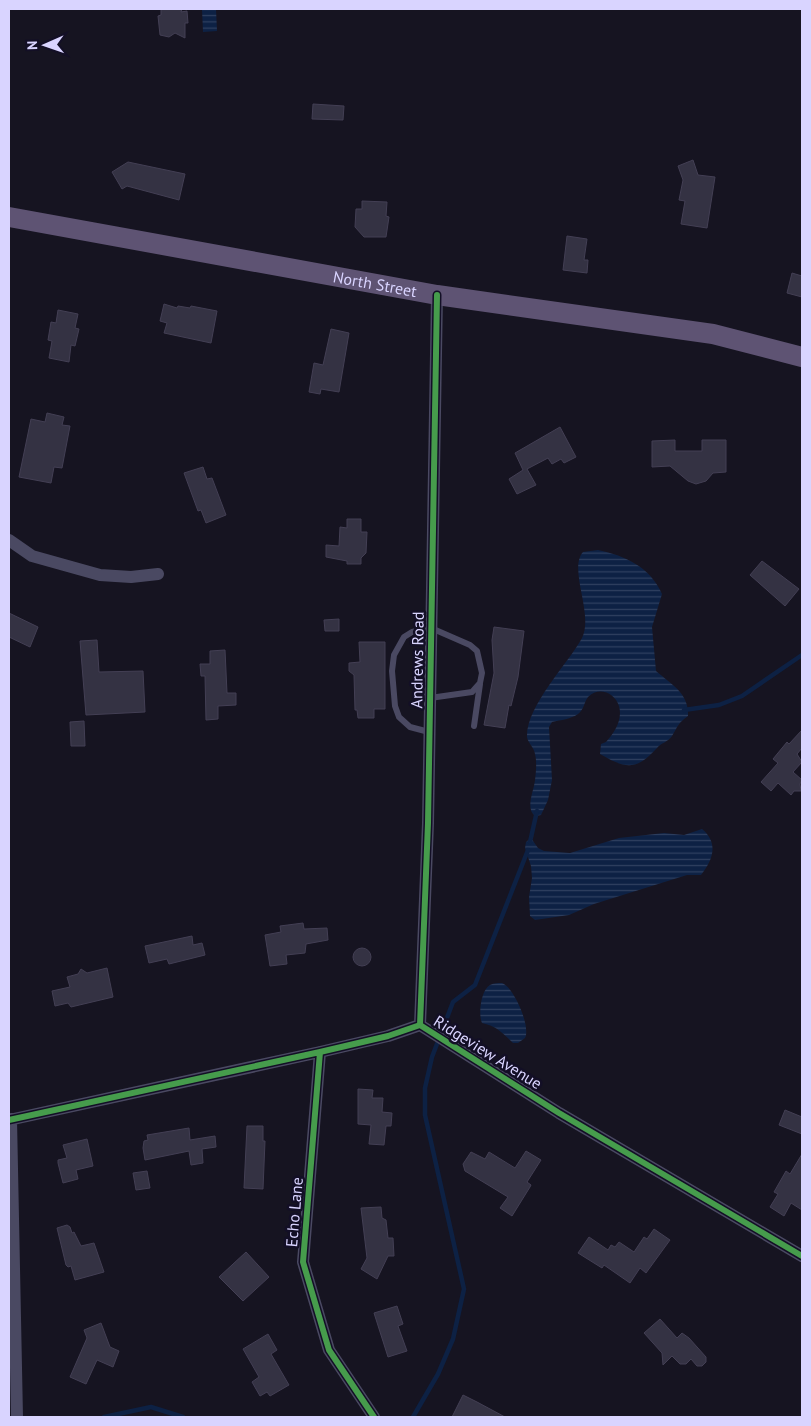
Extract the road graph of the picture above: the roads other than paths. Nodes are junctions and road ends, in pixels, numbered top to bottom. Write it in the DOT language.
graph roads {
  1 [pos="9,217"];
  2 [pos="437,295"];
  3 [pos="802,357"];
  4 [pos="9,540"];
  5 [pos="158,574"];
  6 [pos="431,628"];
  7 [pos="480,683"];
  8 [pos="430,698"];
  9 [pos="474,726"];
  10 [pos="429,732"];
  11 [pos="420,1025"];
  12 [pos="320,1052"];
  13 [pos="10,1119"];
  14 [pos="802,1256"];
  15 [pos="17,1417"];
  16 [pos="374,1417"];
  1 -- 2 [label="main road, North Street"];
  2 -- 3 [label="main road, North Street"];
  2 -- 6 [label="street, Andrews Road"];
  4 -- 5 [label="street"];
  6 -- 7 [label="lane"];
  6 -- 8 [label="street, Andrews Road"];
  6 -- 10 [label="lane"];
  7 -- 8 [label="lane"];
  7 -- 9 [label="lane"];
  8 -- 10 [label="street, Andrews Road"];
  10 -- 11 [label="street, Andrews Road"];
  11 -- 12 [label="street, Ridgeview Avenue"];
  11 -- 14 [label="street, Ridgeview Avenue"];
  12 -- 13 [label="street, Ridgeview Avenue"];
  12 -- 16 [label="street, Echo Lane"];
  13 -- 15 [label="street"];
}
